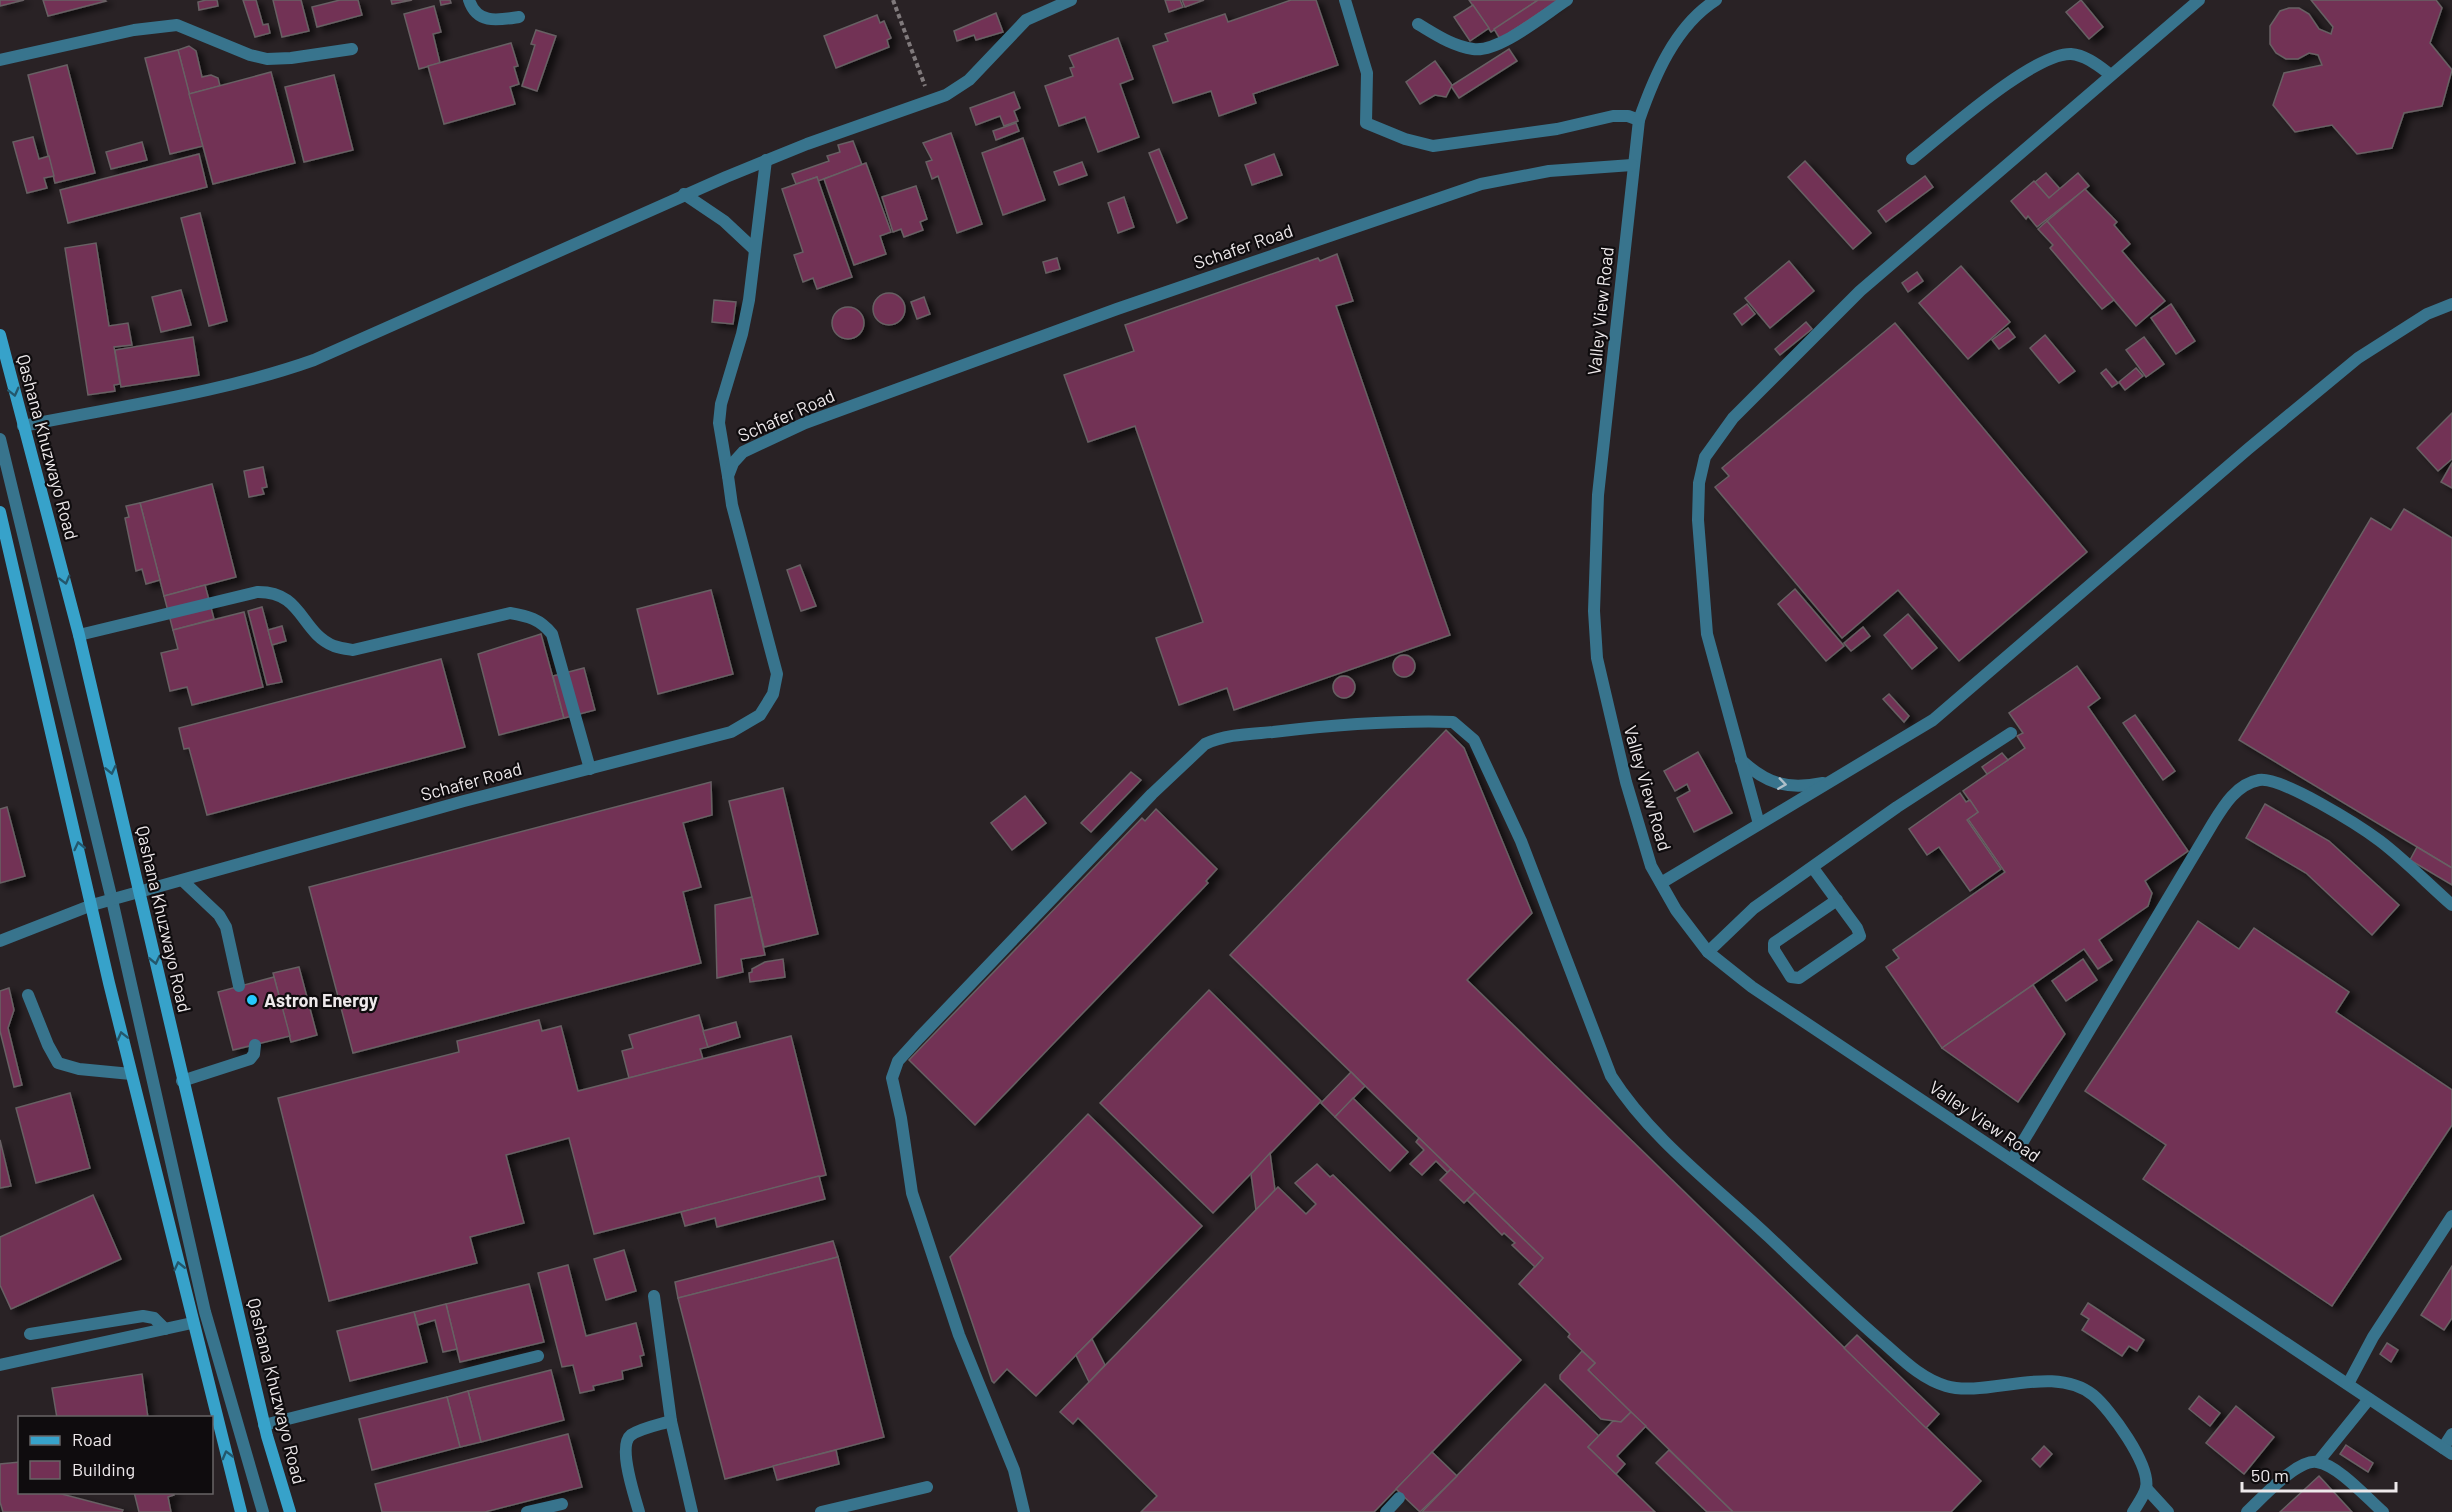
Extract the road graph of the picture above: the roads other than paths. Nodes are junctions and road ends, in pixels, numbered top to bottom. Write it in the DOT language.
graph roads {
  1 [pos="468,0"];
  2 [pos="1071,0"];
  3 [pos="1345,0"];
  4 [pos="1567,0"];
  5 [pos="1716,0"];
  6 [pos="2199,0"];
  7 [pos="519,16"];
  8 [pos="1418,24"];
  9 [pos="352,49"];
  10 [pos="0,60"];
  11 [pos="2111,75"];
  12 [pos="1639,120"];
  13 [pos="1912,159"];
  14 [pos="766,160"];
  15 [pos="1632,165"];
  16 [pos="684,194"];
  17 [pos="755,250"];
  18 [pos="2452,304"];
  19 [pos="0,335"];
  20 [pos="23,426"];
  21 [pos="0,439"];
  22 [pos="728,476"];
  23 [pos="0,512"];
  24 [pos="5,547"];
  25 [pos="80,635"];
  26 [pos="2011,733"];
  27 [pos="1740,759"];
  28 [pos="590,769"];
  29 [pos="1832,782"];
  30 [pos="1758,824"];
  31 [pos="1813,868"];
  32 [pos="183,881"];
  33 [pos="1661,884"];
  34 [pos="140,892"];
  35 [pos="112,900"];
  36 [pos="1837,900"];
  37 [pos="92,905"];
  38 [pos="2452,905"];
  39 [pos="0,941"];
  40 [pos="1708,952"];
  41 [pos="239,986"];
  42 [pos="28,995"];
  43 [pos="255,1045"];
  44 [pos="131,1074"];
  45 [pos="182,1081"];
  46 [pos="2012,1160"];
  47 [pos="2452,1216"];
  48 [pos="654,1296"];
  49 [pos="192,1323"];
  50 [pos="165,1329"];
  51 [pos="30,1334"];
  52 [pos="538,1356"];
  53 [pos="0,1365"];
  54 [pos="2348,1384"];
  55 [pos="2370,1399"];
  56 [pos="670,1421"];
  57 [pos="264,1425"];
  58 [pos="2452,1434"];
  59 [pos="2448,1451"];
  60 [pos="2318,1462"];
  61 [pos="927,1487"];
  62 [pos="2146,1488"];
  63 [pos="1399,1498"];
  64 [pos="562,1504"];
  65 [pos="241,1512"];
  66 [pos="263,1512"];
  67 [pos="290,1512"];
  68 [pos="527,1512"];
  69 [pos="639,1512"];
  70 [pos="692,1512"];
  71 [pos="821,1512"];
  72 [pos="1024,1512"];
  73 [pos="1386,1512"];
  74 [pos="2133,1512"];
  75 [pos="2168,1512"];
  76 [pos="2247,1512"];
  77 [pos="2383,1512"];
  1 -- 7 [label="street"];
  2 -- 14 [label="street"];
  3 -- 12 [label="street"];
  4 -- 8 [label="street"];
  5 -- 12 [label="street, Valley View Road"];
  6 -- 11 [label="street"];
  9 -- 10 [label="street"];
  11 -- 13 [label="street"];
  11 -- 27 [label="street"];
  12 -- 15 [label="street, Valley View Road"];
  14 -- 16 [label="street"];
  14 -- 17 [label="street"];
  15 -- 22 [label="street, Schafer Road"];
  15 -- 33 [label="street, Valley View Road"];
  16 -- 17 [label="street"];
  16 -- 20 [label="street"];
  17 -- 22 [label="street"];
  18 -- 29 [label="street"];
  19 -- 20 [label="main road, Qashana Khuzwayo Road, one-way"];
  20 -- 25 [label="main road, Qashana Khuzwayo Road, one-way"];
  21 -- 35 [label="street"];
  22 -- 28 [label="street, Schafer Road"];
  23 -- 24 [label="main road"];
  37 -- 24 [label="main road, one-way"];
  25 -- 28 [label="street"];
  25 -- 34 [label="main road, Qashana Khuzwayo Road, one-way"];
  26 -- 31 [label="street"];
  27 -- 29 [label="street, one-way"];
  27 -- 30 [label="street"];
  28 -- 32 [label="street, Schafer Road"];
  29 -- 30 [label="street"];
  30 -- 33 [label="street"];
  31 -- 36 [label="street"];
  31 -- 40 [label="street"];
  32 -- 34 [label="street, Schafer Road"];
  32 -- 41 [label="street"];
  33 -- 40 [label="street, Valley View Road"];
  34 -- 35 [label="street, Schafer Road"];
  34 -- 45 [label="main road, Qashana Khuzwayo Road, one-way"];
  35 -- 37 [label="street, Schafer Road"];
  35 -- 66 [label="street"];
  36 -- 36 [label="street"];
  37 -- 39 [label="street, Schafer Road"];
  44 -- 37 [label="main road, one-way"];
  38 -- 46 [label="street"];
  40 -- 46 [label="street, Valley View Road"];
  42 -- 44 [label="street"];
  43 -- 45 [label="street"];
  49 -- 44 [label="main road, one-way"];
  45 -- 57 [label="main road, Qashana Khuzwayo Road"];
  46 -- 54 [label="street, Valley View Road"];
  47 -- 54 [label="street"];
  48 -- 56 [label="street"];
  49 -- 50 [label="street"];
  65 -- 49 [label="main road, one-way"];
  50 -- 51 [label="street"];
  50 -- 53 [label="street"];
  52 -- 57 [label="street"];
  54 -- 55 [label="street, Valley View Road"];
  55 -- 59 [label="street, Valley View Road"];
  55 -- 60 [label="street"];
  56 -- 69 [label="street"];
  56 -- 70 [label="street"];
  57 -- 67 [label="main road, Qashana Khuzwayo Road"];
  58 -- 59 [label="street"];
  60 -- 76 [label="street"];
  60 -- 77 [label="street"];
  61 -- 71 [label="street"];
  62 -- 72 [label="street"];
  62 -- 74 [label="street"];
  62 -- 75 [label="street"];
  63 -- 73 [label="street"];
  64 -- 68 [label="street"];
}
